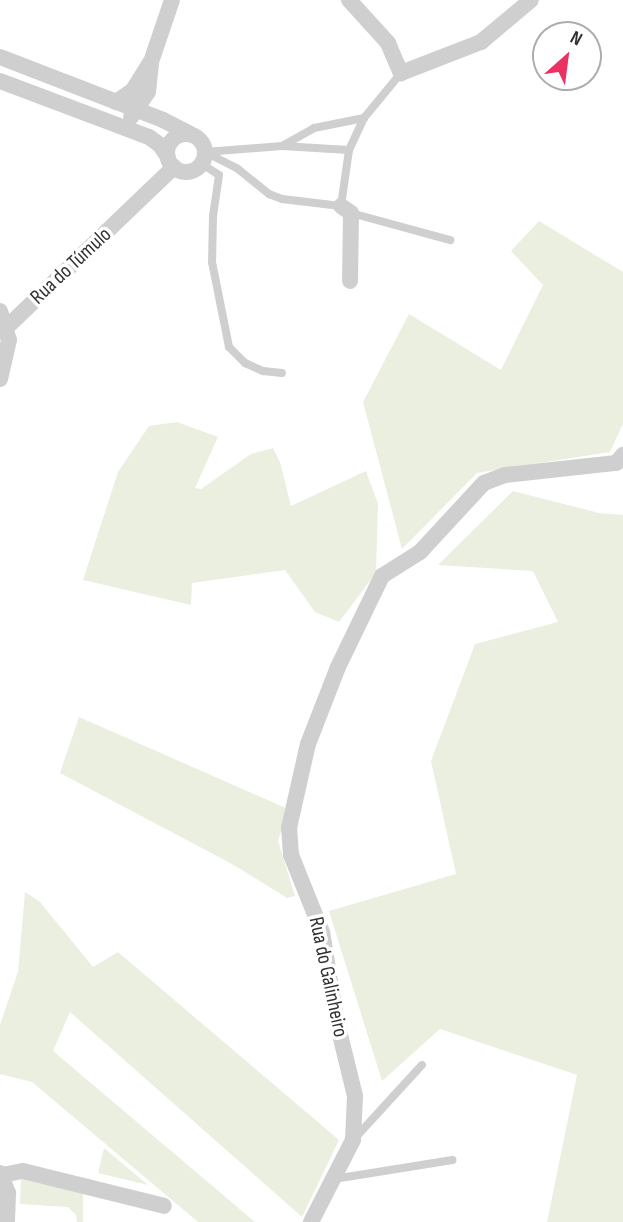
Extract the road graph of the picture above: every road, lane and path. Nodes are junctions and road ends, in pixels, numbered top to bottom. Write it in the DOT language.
graph roads {
  1 [pos="172,0"];
  2 [pos="349,0"];
  3 [pos="531,0"];
  4 [pos="0,57"];
  5 [pos="401,73"];
  6 [pos="0,81"];
  7 [pos="141,91"];
  8 [pos="129,110"];
  9 [pos="92,116"];
  10 [pos="155,117"];
  11 [pos="364,118"];
  12 [pos="190,134"];
  13 [pos="282,146"];
  14 [pos="349,150"];
  15 [pos="167,156"];
  16 [pos="204,158"];
  17 [pos="346,210"];
  18 [pos="450,240"];
  19 [pos="350,281"];
  20 [pos="0,310"];
  21 [pos="6,328"];
  22 [pos="282,373"];
  23 [pos="0,379"];
  24 [pos="623,455"];
  25 [pos="422,1065"];
  26 [pos="353,1140"];
  27 [pos="452,1160"];
  28 [pos="1,1174"];
  29 [pos="334,1179"];
  30 [pos="164,1206"];
  31 [pos="7,1222"];
  32 [pos="311,1222"];
  1 -- 7 [label="street"];
  2 -- 5 [label="street"];
  3 -- 5 [label="street"];
  4 -- 8 [label="street"];
  5 -- 11 [label="lane"];
  6 -- 9 [label="street"];
  7 -- 8 [label="street"];
  7 -- 8 [label="street"];
  7 -- 10 [label="street"];
  8 -- 9 [label="street"];
  8 -- 10 [label="street"];
  8 -- 15 [label="street"];
  9 -- 15 [label="street"];
  10 -- 12 [label="street"];
  11 -- 13 [label="lane"];
  11 -- 14 [label="lane"];
  12 -- 15 [label="street"];
  12 -- 16 [label="street"];
  13 -- 14 [label="lane"];
  13 -- 16 [label="lane"];
  14 -- 17 [label="lane"];
  15 -- 16 [label="street"];
  15 -- 21 [label="street, Rua do Túmulo"];
  16 -- 17 [label="lane"];
  16 -- 22 [label="lane"];
  17 -- 18 [label="lane"];
  17 -- 19 [label="street"];
  20 -- 21 [label="street"];
  21 -- 23 [label="street"];
  24 -- 26 [label="street, Rua do Galinheiro"];
  25 -- 26 [label="lane"];
  26 -- 29 [label="street, Rua do Galinheiro"];
  27 -- 29 [label="lane"];
  28 -- 30 [label="street"];
  28 -- 31 [label="street"];
  29 -- 32 [label="street, Rua do Galinheiro"];
}
